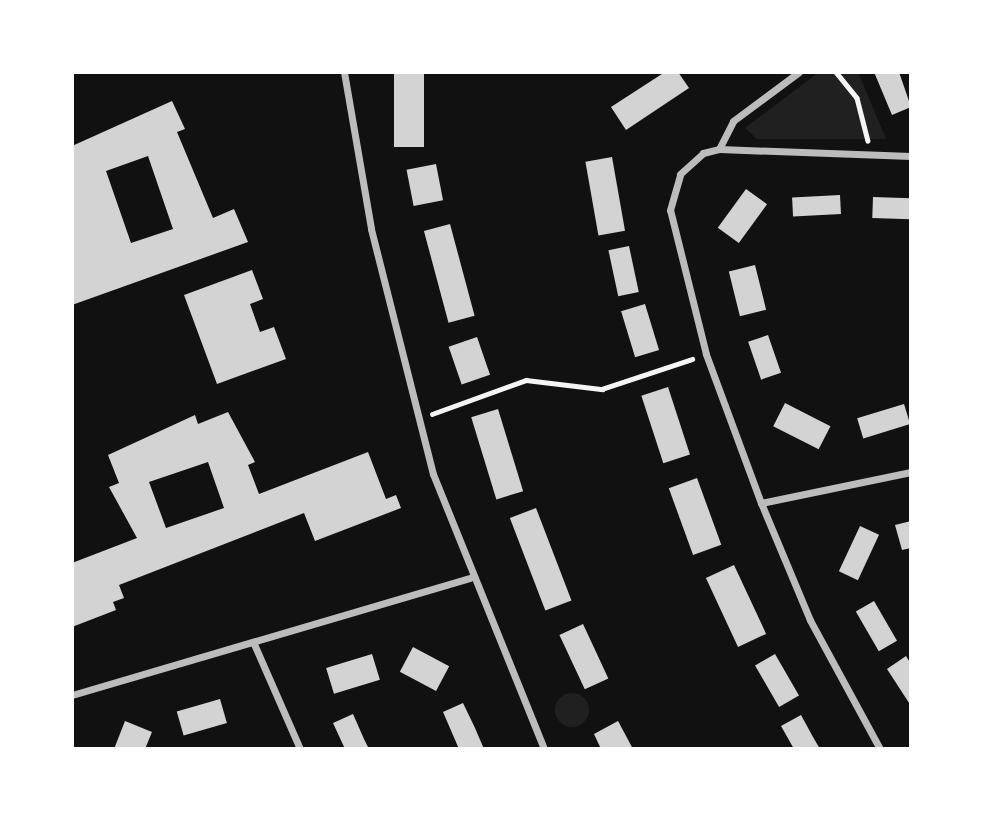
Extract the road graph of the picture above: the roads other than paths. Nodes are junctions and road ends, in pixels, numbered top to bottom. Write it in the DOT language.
graph roads {
  1 [pos="344,72"];
  2 [pos="799,72"];
  3 [pos="719,149"];
  4 [pos="911,156"];
  5 [pos="911,472"];
  6 [pos="761,503"];
  7 [pos="470,578"];
  8 [pos="254,644"];
  9 [pos="72,695"];
  10 [pos="300,749"];
  11 [pos="544,749"];
  12 [pos="880,749"];
  1 -- 7 [label="street"];
  2 -- 3 [label="street"];
  3 -- 4 [label="street"];
  3 -- 6 [label="street"];
  5 -- 6 [label="street"];
  6 -- 12 [label="street"];
  7 -- 8 [label="street"];
  7 -- 11 [label="street"];
  8 -- 9 [label="street"];
  8 -- 10 [label="street"];
}
